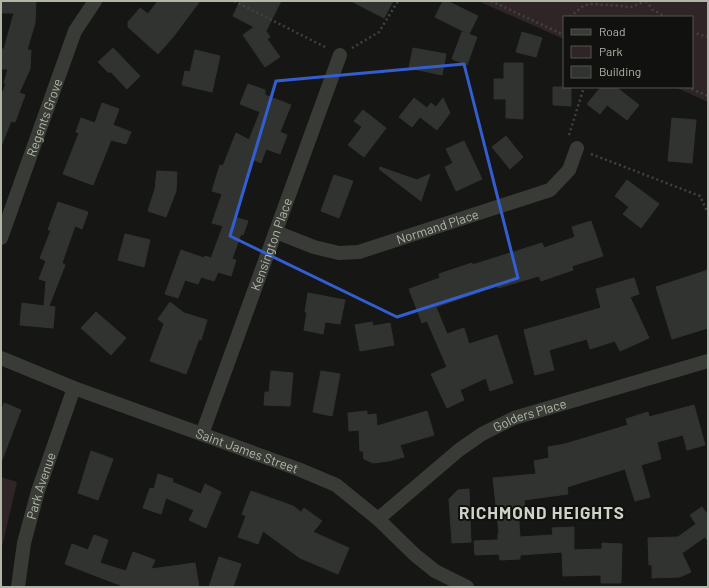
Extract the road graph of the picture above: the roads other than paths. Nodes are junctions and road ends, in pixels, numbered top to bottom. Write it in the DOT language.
graph roads {
  1 [pos="95,1"];
  2 [pos="340,55"];
  3 [pos="577,148"];
  4 [pos="276,232"];
  5 [pos="1,238"];
  6 [pos="1,358"];
  7 [pos="708,361"];
  8 [pos="74,388"];
  9 [pos="202,434"];
  10 [pos="378,519"];
  11 [pos="18,587"];
  12 [pos="467,587"];
  1 -- 5 [label="street, Regents Grove"];
  2 -- 4 [label="street, Kensington Place"];
  3 -- 4 [label="street, Normand Place"];
  4 -- 9 [label="street, Kensington Place"];
  6 -- 8 [label="street, Saint James Street"];
  7 -- 10 [label="street, Golders Place"];
  8 -- 9 [label="street, Saint James Street"];
  8 -- 11 [label="street, Park Avenue"];
  9 -- 10 [label="street, Saint James Street"];
  10 -- 12 [label="street, Saint James Street"];
}
